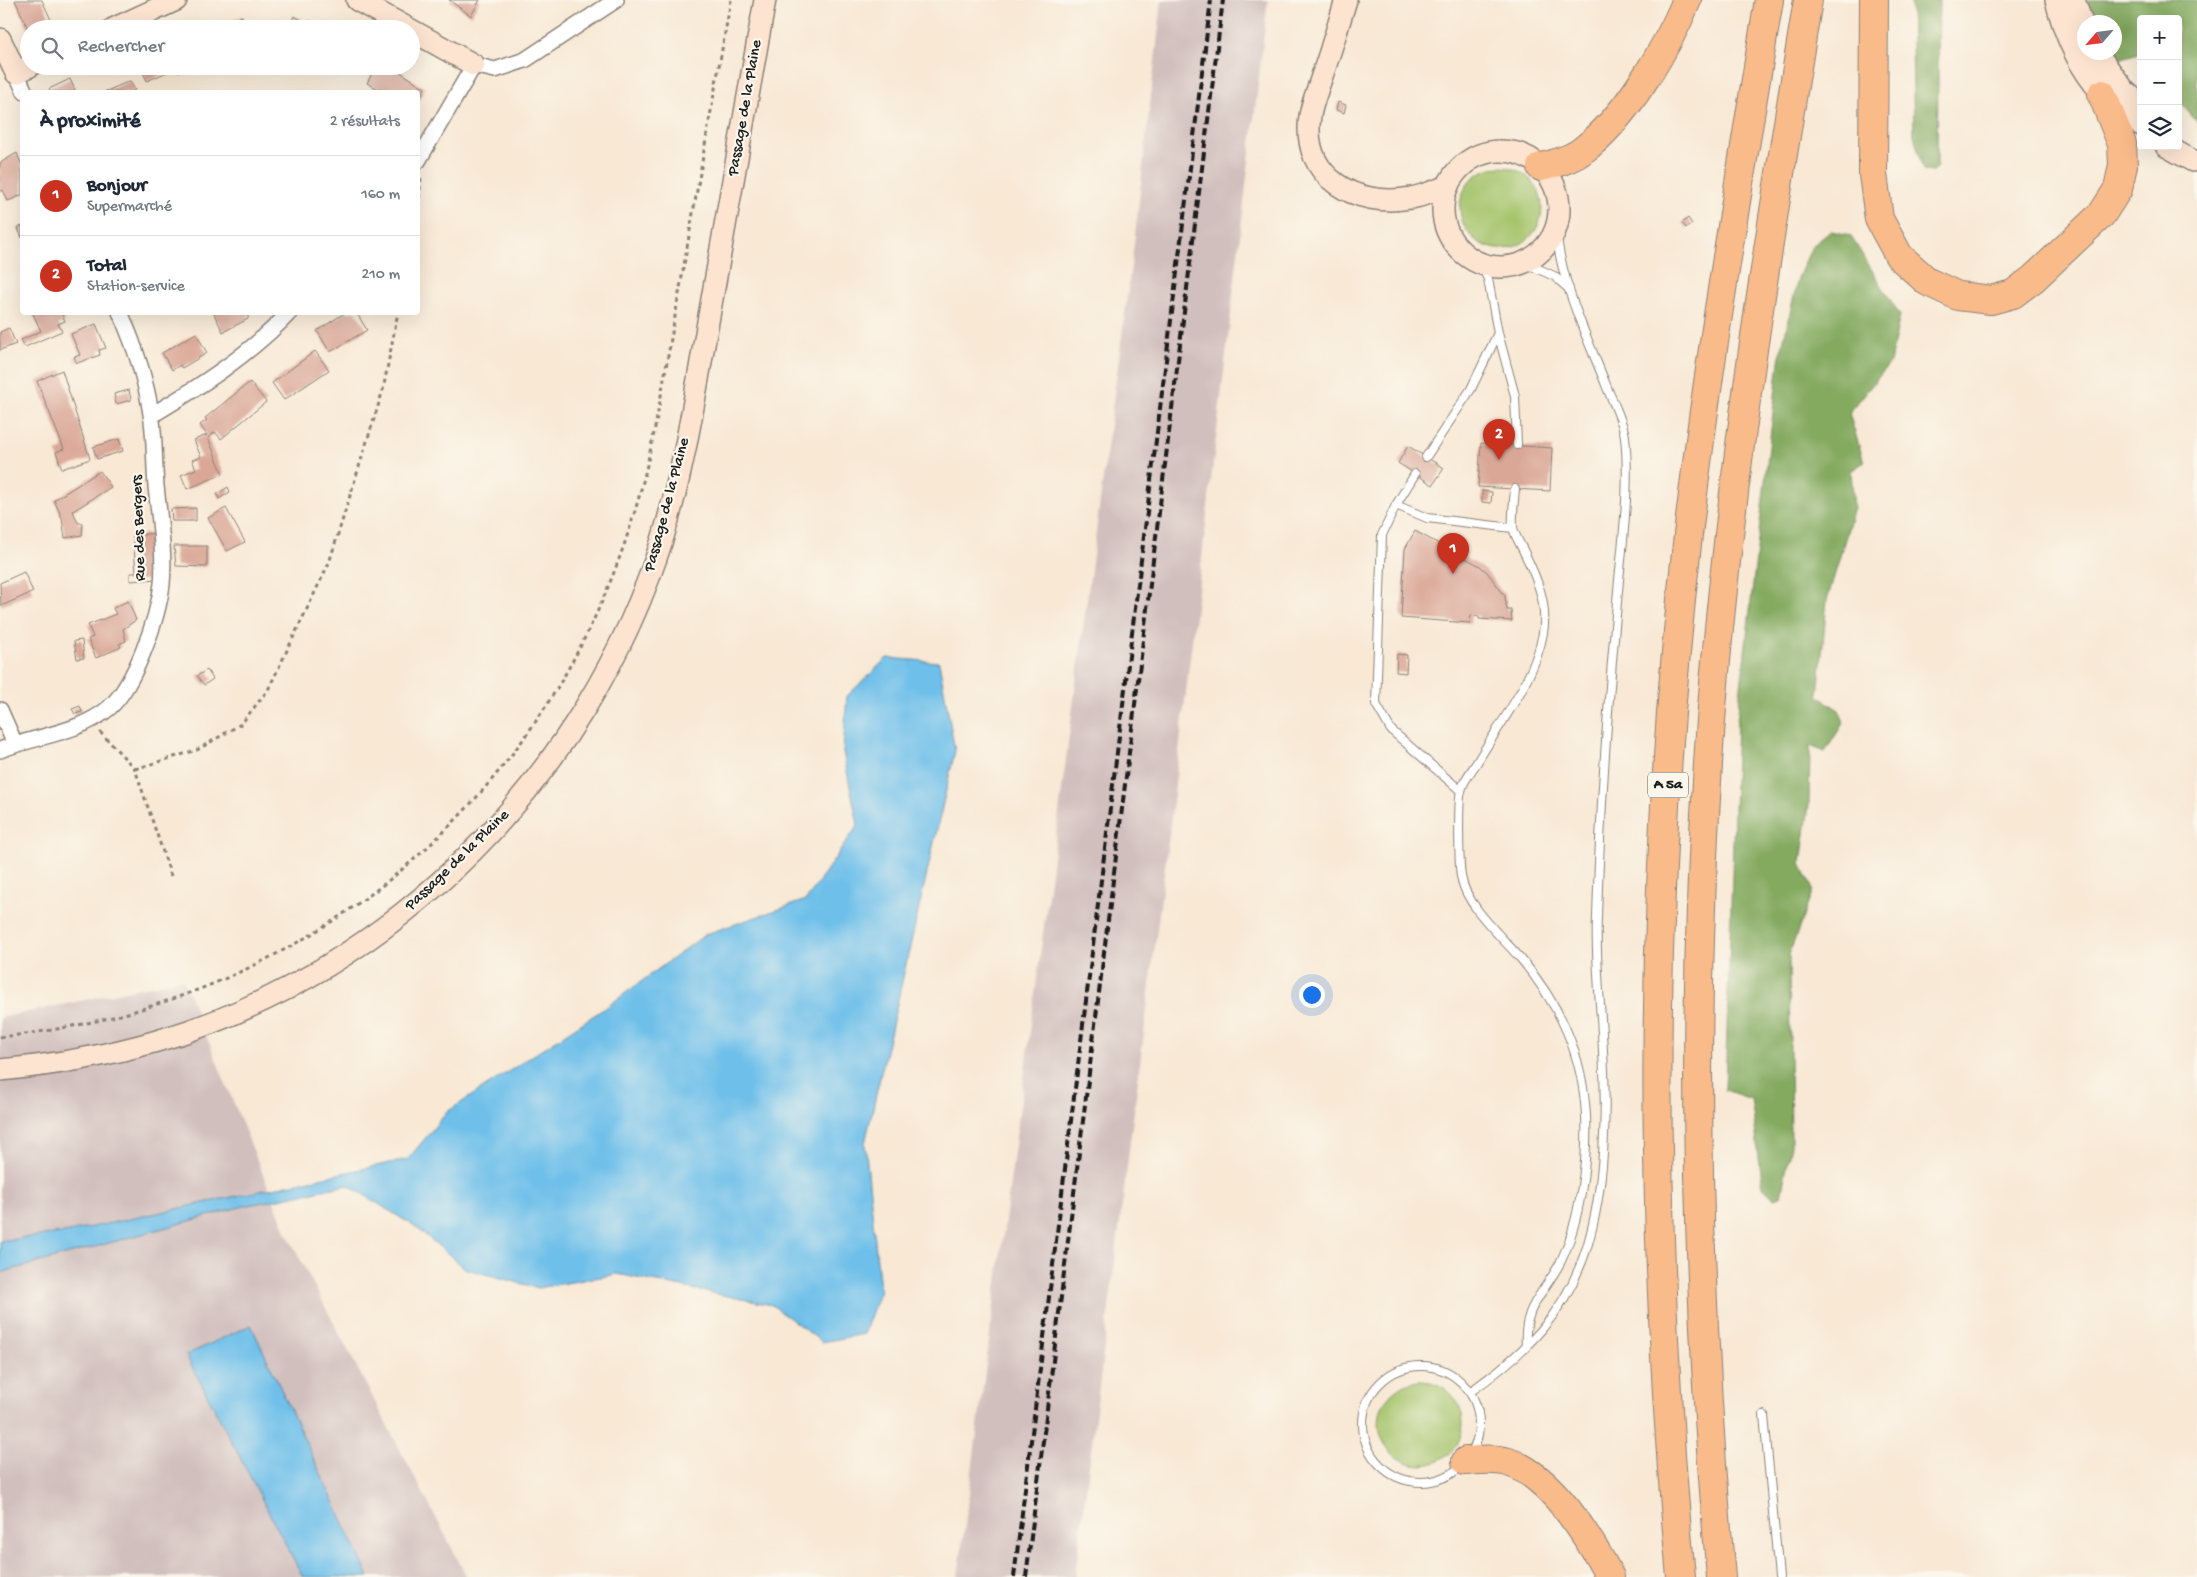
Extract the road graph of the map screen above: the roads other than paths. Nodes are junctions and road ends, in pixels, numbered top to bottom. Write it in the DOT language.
graph roads {
  1 [pos="176,0"];
  2 [pos="357,0"];
  3 [pos="616,0"];
  4 [pos="765,0"];
  5 [pos="1346,0"];
  6 [pos="1687,0"];
  7 [pos="1769,0"];
  8 [pos="1808,0"];
  9 [pos="1874,0"];
  10 [pos="2056,0"];
  11 [pos="2074,0"];
  12 [pos="2079,15"];
  13 [pos="133,20"];
  14 [pos="394,20"];
  15 [pos="420,35"];
  16 [pos="0,39"];
  17 [pos="2102,60"];
  18 [pos="20,65"];
  19 [pos="474,65"];
  20 [pos="24,75"];
  21 [pos="25,90"];
  22 [pos="2102,94"];
  23 [pos="2137,102"];
  24 [pos="2137,123"];
  25 [pos="2182,147"];
  26 [pos="2173,150"];
  27 [pos="420,157"];
  28 [pos="2195,163"];
  29 [pos="1541,167"];
  30 [pos="1448,186"];
  31 [pos="1556,227"];
  32 [pos="1523,262"];
  33 [pos="1480,263"];
  34 [pos="1569,290"];
  35 [pos="121,315"];
  36 [pos="287,315"];
  37 [pos="1498,333"];
  38 [pos="152,416"];
  39 [pos="1517,445"];
  40 [pos="1426,457"];
  41 [pos="1415,474"];
  42 [pos="1515,489"];
  43 [pos="1396,505"];
  44 [pos="1513,528"];
  45 [pos="0,710"];
  46 [pos="15,744"];
  47 [pos="0,750"];
  48 [pos="1460,791"];
  49 [pos="0,1070"];
  50 [pos="1526,1348"];
  51 [pos="1470,1392"];
  52 [pos="1764,1415"];
  53 [pos="1466,1460"];
  54 [pos="1610,1577"];
  55 [pos="1681,1577"];
  56 [pos="1721,1577"];
  57 [pos="1779,1577"];
  1 -- 13 [label="street"];
  2 -- 14 [label="street"];
  3 -- 19 [label="street"];
  4 -- 49 [label="street, Passage de la Plaine"];
  5 -- 30 [label="street"];
  6 -- 29 [label="highway"];
  7 -- 55 [label="highway, A 5a"];
  8 -- 56 [label="highway, A 5a"];
  9 -- 22 [label="highway"];
  10 -- 22 [label="street"];
  11 -- 12 [label="street"];
  15 -- 19 [label="street"];
  16 -- 18 [label="street"];
  17 -- 23 [label="street"];
  19 -- 27 [label="street"];
  20 -- 21 [label="street"];
  22 -- 24 [label="street"];
  25 -- 28 [label="street"];
  26 -- 28 [label="street"];
  29 -- 30 [label="street"];
  29 -- 31 [label="street"];
  30 -- 33 [label="street"];
  31 -- 32 [label="street"];
  31 -- 34 [label="lane"];
  32 -- 33 [label="street"];
  32 -- 34 [label="lane"];
  33 -- 37 [label="lane"];
  34 -- 50 [label="lane"];
  35 -- 38 [label="street, Rue des Bergers"];
  36 -- 38 [label="street"];
  37 -- 39 [label="lane"];
  37 -- 40 [label="lane"];
  38 -- 46 [label="street, Rue des Bergers"];
  41 -- 43 [label="lane"];
  42 -- 44 [label="lane"];
  43 -- 44 [label="lane"];
  43 -- 48 [label="lane"];
  44 -- 48 [label="lane"];
  45 -- 46 [label="street"];
  46 -- 47 [label="street, Rue des Bergers"];
  48 -- 50 [label="lane"];
  50 -- 51 [label="lane"];
  51 -- 53 [label="lane"];
  51 -- 53 [label="lane"];
  52 -- 57 [label="lane"];
  53 -- 54 [label="highway"];
}
